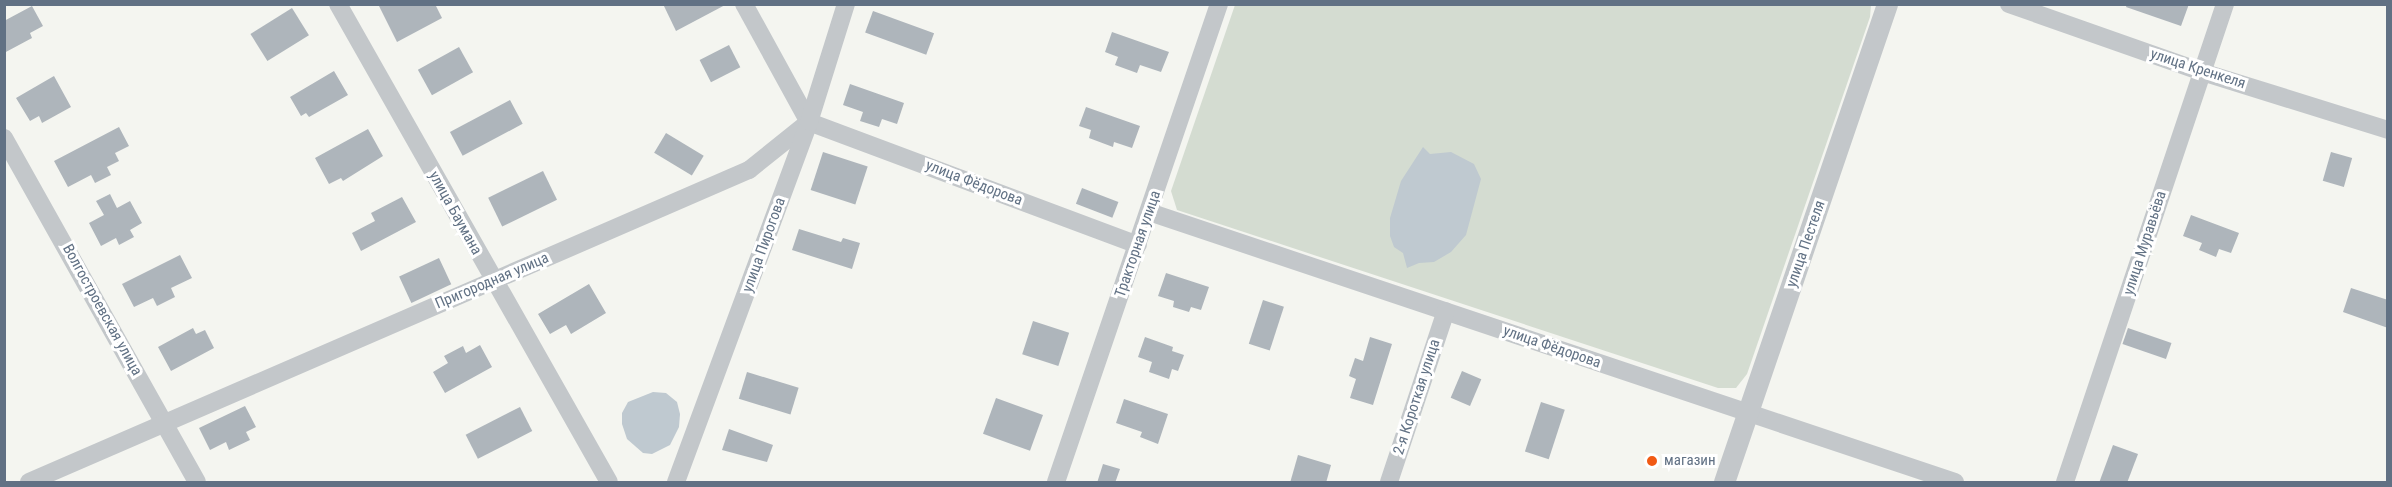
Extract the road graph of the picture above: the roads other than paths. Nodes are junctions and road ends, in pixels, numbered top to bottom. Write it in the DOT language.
graph roads {
  1 [pos="338,4"];
  2 [pos="744,4"];
  3 [pos="846,4"];
  4 [pos="1219,4"];
  5 [pos="1887,4"];
  6 [pos="2009,4"];
  7 [pos="2225,4"];
  8 [pos="2202,72"];
  9 [pos="809,122"];
  10 [pos="2388,130"];
  11 [pos="4,138"];
  12 [pos="1149,212"];
  13 [pos="1138,245"];
  14 [pos="493,280"];
  15 [pos="1446,311"];
  16 [pos="1748,413"];
  17 [pos="166,423"];
  18 [pos="29,483"];
  19 [pos="197,483"];
  20 [pos="609,483"];
  21 [pos="676,483"];
  22 [pos="1056,483"];
  23 [pos="1389,483"];
  24 [pos="1724,483"];
  25 [pos="1955,483"];
  26 [pos="2065,483"];
  1 -- 14 [label="street, улица Баумана"];
  2 -- 9 [label="street"];
  3 -- 9 [label="street, улица Пирогова"];
  4 -- 12 [label="street, Тракторная улица"];
  5 -- 16 [label="street, улица Пестеля"];
  6 -- 8 [label="street, улица Кренкеля"];
  7 -- 8 [label="street, улица Муравьёва"];
  8 -- 10 [label="street, улица Кренкеля"];
  8 -- 26 [label="street, улица Муравьёва"];
  9 -- 13 [label="street, улица Фёдорова"];
  9 -- 14 [label="street, Пригородная улица"];
  9 -- 21 [label="street, улица Пирогова"];
  11 -- 17 [label="street, Волгостроевская улица"];
  12 -- 13 [label="street, Тракторная улица"];
  12 -- 15 [label="street, улица Фёдорова"];
  13 -- 22 [label="street, Тракторная улица"];
  14 -- 17 [label="street, Пригородная улица"];
  14 -- 20 [label="street, улица Баумана"];
  15 -- 16 [label="street, улица Фёдорова"];
  15 -- 23 [label="street, 2-я Короткая улица"];
  16 -- 24 [label="street, улица Пестеля"];
  16 -- 25 [label="street, улица Фёдорова"];
  17 -- 18 [label="street, Пригородная улица"];
  17 -- 19 [label="street, Волгостроевская улица"];
}
